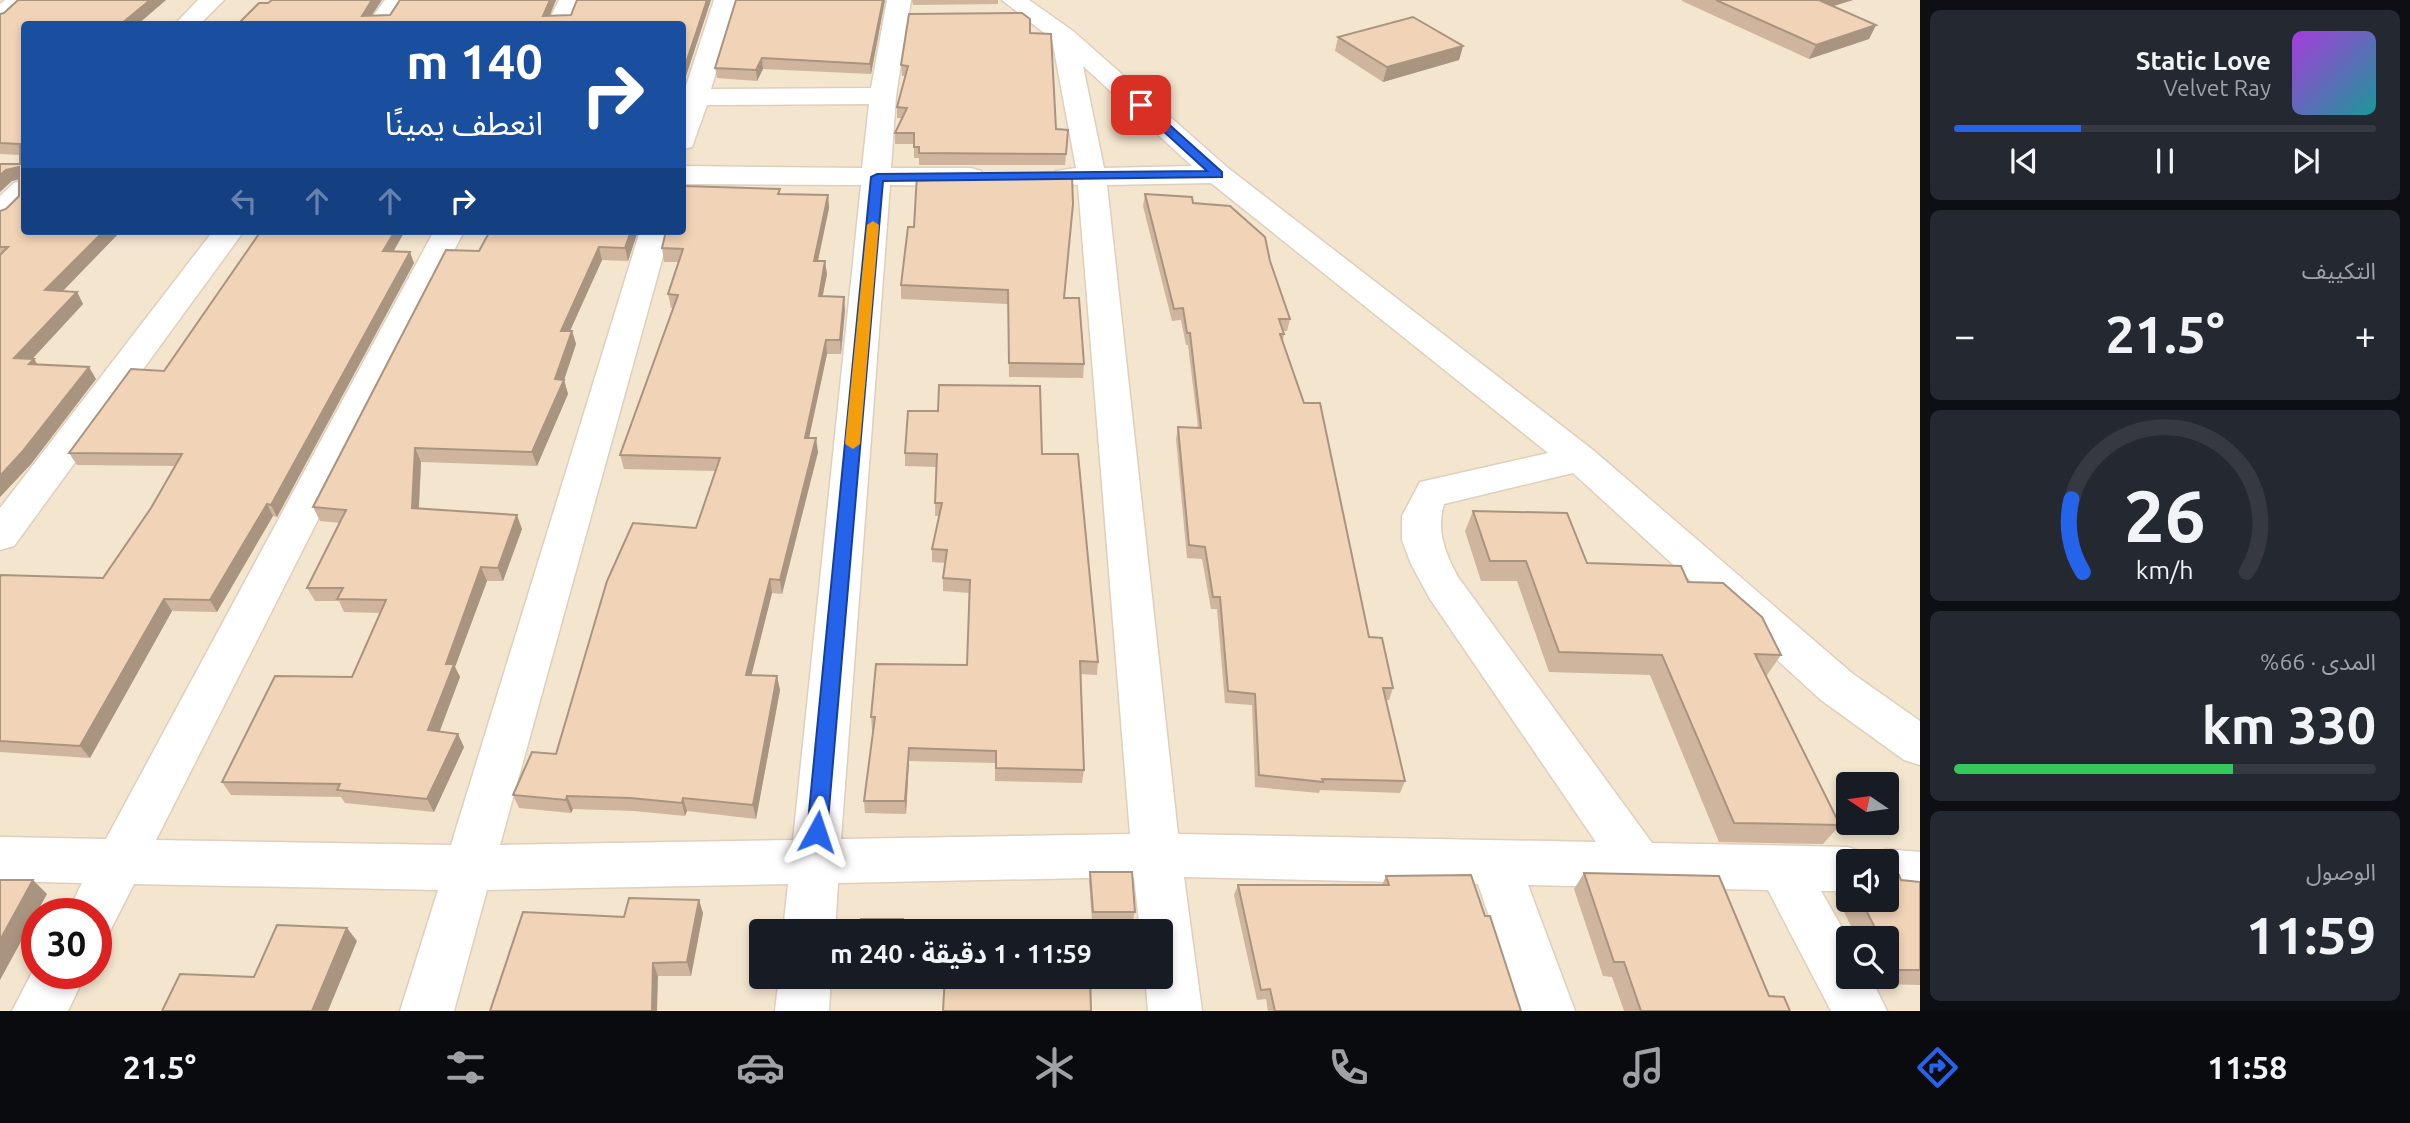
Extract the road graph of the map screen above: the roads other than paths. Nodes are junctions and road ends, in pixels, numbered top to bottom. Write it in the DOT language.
graph roads {
  1 [pos="20,0"];
  2 [pos="212,0"];
  3 [pos="397,0"];
  4 [pos="571,0"];
  5 [pos="726,0"];
  6 [pos="907,10"];
  7 [pos="0,16"];
  8 [pos="1027,16"];
  9 [pos="190,21"];
  10 [pos="381,21"];
  11 [pos="560,21"];
  12 [pos="883,96"];
  13 [pos="690,97"];
  14 [pos="686,119"];
  15 [pos="20,173"];
  16 [pos="1218,174"];
  17 [pos="686,175"];
  18 [pos="877,177"];
  19 [pos="998,177"];
  20 [pos="1038,177"];
  21 [pos="1092,177"];
  22 [pos="0,214"];
  23 [pos="226,235"];
  24 [pos="448,235"];
  25 [pos="654,235"];
  26 [pos="1580,459"];
  27 [pos="0,536"];
  28 [pos="1920,746"];
  29 [pos="1156,855"];
  30 [pos="0,859"];
  31 [pos="814,860"];
  32 [pos="121,862"];
  33 [pos="1495,862"];
  34 [pos="1639,864"];
  35 [pos="1781,866"];
  36 [pos="472,868"];
  37 [pos="1836,868"];
  38 [pos="1899,872"];
  39 [pos="1920,874"];
  40 [pos="101,898"];
  41 [pos="810,919"];
  42 [pos="51,989"];
  43 [pos="804,989"];
  44 [pos="39,1011"];
  45 [pos="427,1011"];
  46 [pos="802,1011"];
  47 [pos="1175,1011"];
  48 [pos="1548,1011"];
  49 [pos="1860,1011"];
  1 -- 7 [label="street"];
  2 -- 9 [label="street"];
  3 -- 10 [label="street"];
  4 -- 11 [label="street"];
  5 -- 13 [label="street"];
  6 -- 12 [label="street"];
  8 -- 16 [label="street"];
  8 -- 21 [label="street"];
  12 -- 13 [label="street"];
  12 -- 18 [label="street"];
  13 -- 14 [label="street"];
  15 -- 22 [label="street"];
  16 -- 21 [label="street"];
  16 -- 26 [label="street"];
  17 -- 18 [label="street"];
  18 -- 19 [label="street"];
  18 -- 31 [label="street"];
  20 -- 21 [label="street"];
  21 -- 29 [label="street"];
  23 -- 27 [label="street"];
  24 -- 32 [label="street"];
  25 -- 36 [label="street"];
  26 -- 28 [label="street"];
  26 -- 34 [label="street"];
  29 -- 31 [label="street"];
  29 -- 33 [label="street"];
  29 -- 47 [label="street"];
  30 -- 32 [label="street"];
  31 -- 36 [label="street"];
  31 -- 41 [label="street"];
  32 -- 36 [label="street"];
  32 -- 40 [label="street"];
  33 -- 34 [label="street"];
  33 -- 48 [label="street"];
  34 -- 35 [label="street"];
  35 -- 37 [label="street"];
  35 -- 49 [label="street"];
  36 -- 45 [label="street"];
  38 -- 39 [label="street"];
  42 -- 44 [label="street"];
  43 -- 46 [label="street"];
}
